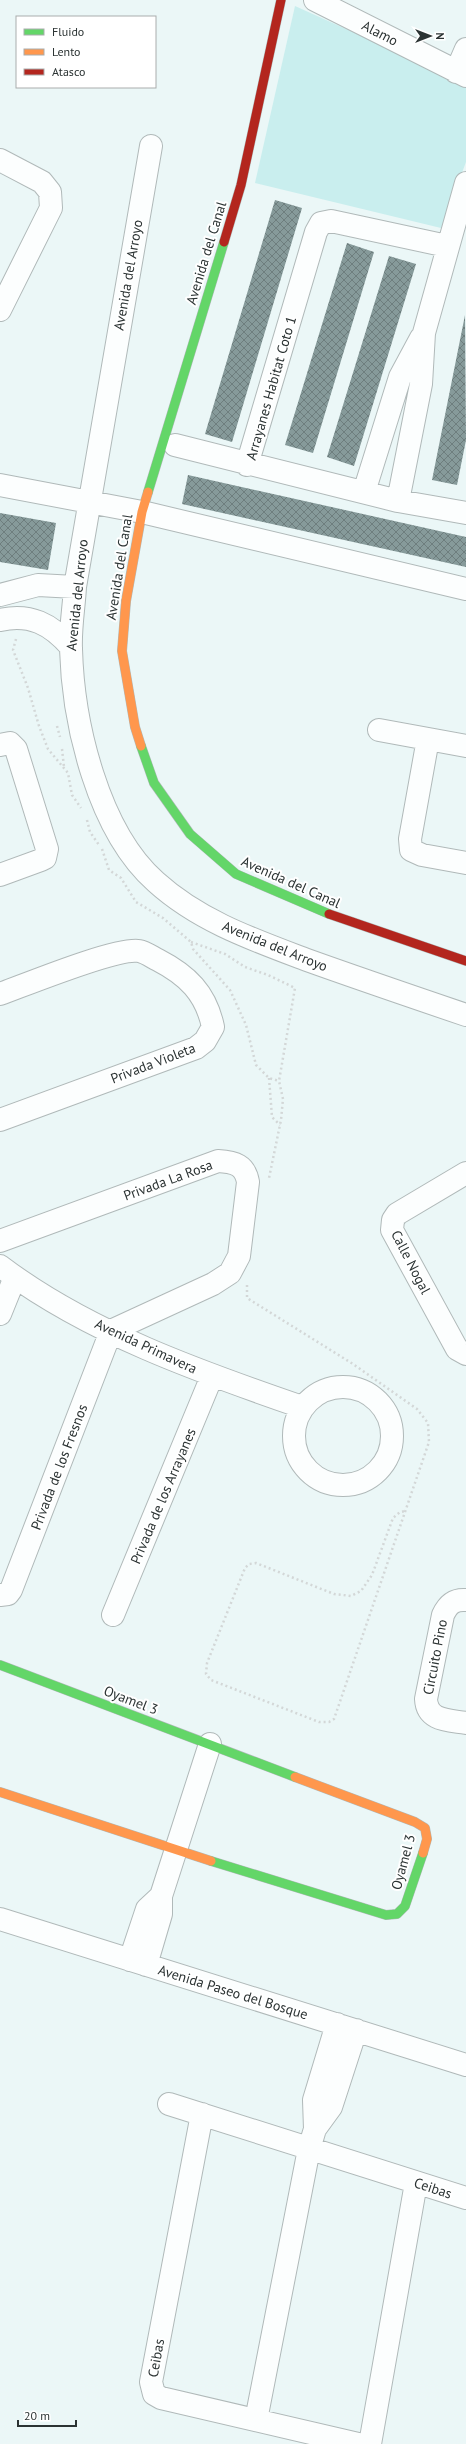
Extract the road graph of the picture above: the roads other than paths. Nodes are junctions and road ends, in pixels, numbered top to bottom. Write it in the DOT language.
graph roads {
  1 [pos="280,0"];
  2 [pos="315,0"];
  3 [pos="466,50"];
  4 [pos="461,74"];
  5 [pos="151,146"];
  6 [pos="0,160"];
  7 [pos="466,183"];
  8 [pos="447,246"];
  9 [pos="1,302"];
  10 [pos="424,334"];
  11 [pos="175,445"];
  12 [pos="248,465"];
  13 [pos="0,485"];
  14 [pos="364,492"];
  15 [pos="398,501"];
  16 [pos="89,503"];
  17 [pos="142,512"];
  18 [pos="466,513"];
  19 [pos="75,586"];
  20 [pos="466,589"];
  21 [pos="0,595"];
  22 [pos="0,620"];
  23 [pos="70,647"];
  24 [pos="379,730"];
  25 [pos="428,739"];
  26 [pos="0,745"];
  27 [pos="466,746"];
  28 [pos="466,863"];
  29 [pos="0,875"];
  30 [pos="466,961"];
  31 [pos="0,994"];
  32 [pos="466,1015"];
  33 [pos="0,1120"];
  34 [pos="466,1174"];
  35 [pos="0,1241"];
  36 [pos="7,1272"];
  37 [pos="0,1314"];
  38 [pos="111,1331"];
  39 [pos="466,1354"];
  40 [pos="212,1376"];
  41 [pos="302,1407"];
  42 [pos="0,1595"];
  43 [pos="466,1600"];
  44 [pos="113,1616"];
  45 [pos="0,1665"];
  46 [pos="466,1724"];
  47 [pos="210,1744"];
  48 [pos="0,1792"];
  49 [pos="175,1850"];
  50 [pos="0,1919"];
  51 [pos="138,1962"];
  52 [pos="346,2027"];
  53 [pos="466,2065"];
  54 [pos="170,2104"];
  55 [pos="202,2114"];
  56 [pos="312,2139"];
  57 [pos="416,2183"];
  58 [pos="466,2198"];
  59 [pos="256,2420"];
  60 [pos="358,2444"];
  61 [pos="370,2444"];
  1 -- 17 [label="street, Avenida del Canal"];
  2 -- 4 [label="street, Alamo"];
  3 -- 4 [label="street"];
  5 -- 16 [label="street, Avenida del Arroyo"];
  6 -- 9 [label="street"];
  7 -- 8 [label="street"];
  8 -- 10 [label="street"];
  8 -- 12 [label="street, Arrayanes Habitat Coto 1"];
  10 -- 14 [label="street"];
  10 -- 15 [label="street"];
  11 -- 12 [label="street"];
  12 -- 14 [label="street, Arrayanes Habitat Coto 1"];
  13 -- 16 [label="street"];
  14 -- 15 [label="street, Arrayanes Habitat Coto 1"];
  15 -- 18 [label="street, Arrayanes Habitat Coto 1"];
  16 -- 17 [label="street"];
  16 -- 19 [label="street, Avenida del Arroyo"];
  17 -- 20 [label="street"];
  17 -- 30 [label="street, Avenida del Canal"];
  19 -- 21 [label="street"];
  19 -- 23 [label="street, Avenida del Arroyo"];
  22 -- 23 [label="street"];
  23 -- 32 [label="street, Avenida del Arroyo"];
  24 -- 25 [label="street"];
  25 -- 27 [label="street"];
  25 -- 28 [label="street"];
  26 -- 29 [label="street"];
  31 -- 33 [label="street, Privada Violeta"];
  34 -- 39 [label="street, Calle Nogal"];
  35 -- 38 [label="street, Privada La Rosa"];
  36 -- 37 [label="street"];
  36 -- 38 [label="street, Avenida Primavera"];
  38 -- 40 [label="street, Avenida Primavera"];
  38 -- 42 [label="street, Privada de los Fresnos"];
  40 -- 41 [label="street, Avenida Primavera"];
  40 -- 44 [label="street, Privada de los Arrayanes"];
  41 -- 41 [label="street"];
  43 -- 46 [label="street, Circuito Pino"];
  45 -- 47 [label="street, Oyamel 3"];
  47 -- 49 [label="street"];
  47 -- 49 [label="street, Oyamel 3"];
  48 -- 49 [label="street, Oyamel 3"];
  49 -- 51 [label="street"];
  50 -- 51 [label="street, Avenida Paseo del Bosque"];
  51 -- 52 [label="street, Avenida Paseo del Bosque"];
  52 -- 53 [label="street, Avenida Paseo del Bosque"];
  52 -- 56 [label="street"];
  54 -- 55 [label="street, Ceibas"];
  55 -- 56 [label="street, Ceibas"];
  55 -- 59 [label="street, Ceibas"];
  56 -- 57 [label="street, Ceibas"];
  56 -- 59 [label="street"];
  57 -- 58 [label="street, Ceibas"];
  57 -- 61 [label="street"];
  59 -- 60 [label="street, Ceibas"];
}
